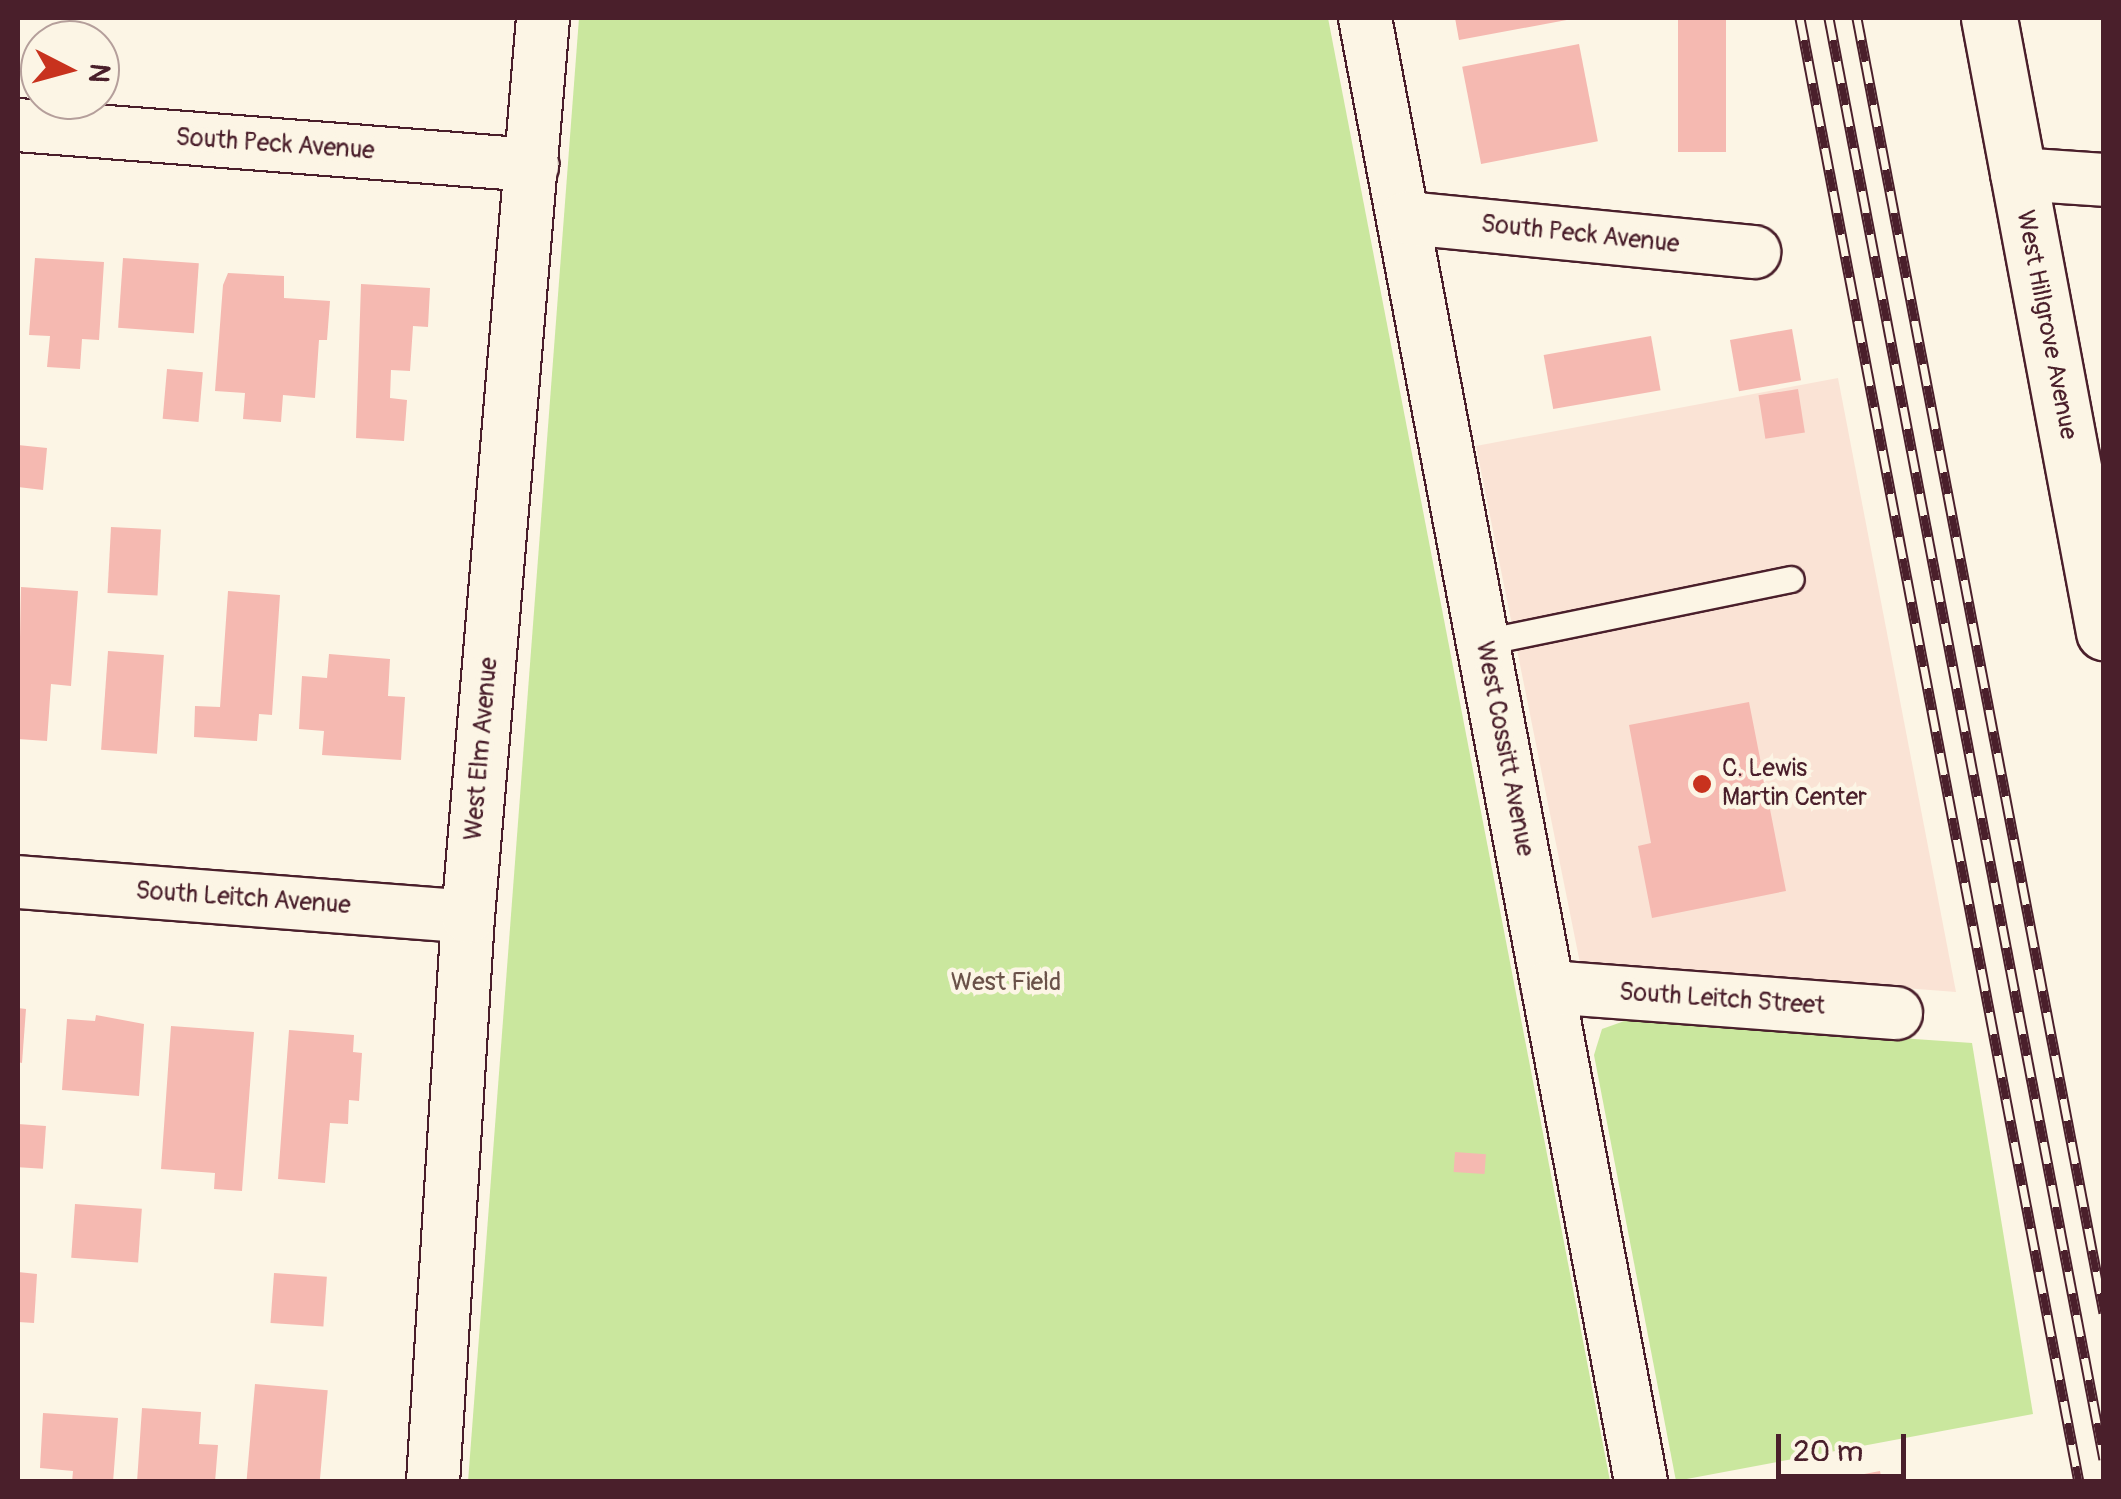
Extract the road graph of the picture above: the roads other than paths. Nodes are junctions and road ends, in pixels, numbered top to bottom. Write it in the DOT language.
graph roads {
  1 [pos="543,18"];
  2 [pos="1365,18"];
  3 [pos="1989,18"];
  4 [pos="18,125"];
  5 [pos="532,165"];
  6 [pos="2017,174"];
  7 [pos="2104,180"];
  8 [pos="1406,218"];
  9 [pos="1754,252"];
  10 [pos="1791,579"];
  11 [pos="2104,632"];
  12 [pos="1484,642"];
  13 [pos="18,882"];
  14 [pos="468,917"];
  15 [pos="1548,986"];
  16 [pos="1896,1013"];
  17 [pos="433,1482"];
  18 [pos="1641,1482"];
  1 -- 5 [label="street, West Elm Avenue"];
  2 -- 8 [label="street, West Cossitt Avenue"];
  3 -- 6 [label="street, West Hillgrove Avenue"];
  4 -- 5 [label="street, South Peck Avenue"];
  5 -- 14 [label="street, West Elm Avenue"];
  6 -- 7 [label="street"];
  6 -- 11 [label="street, West Hillgrove Avenue"];
  8 -- 9 [label="street, South Peck Avenue"];
  8 -- 12 [label="street, West Cossitt Avenue"];
  10 -- 12 [label="lane"];
  12 -- 15 [label="street, West Cossitt Avenue"];
  13 -- 14 [label="street, South Leitch Avenue"];
  14 -- 17 [label="street, West Elm Avenue"];
  15 -- 16 [label="street, South Leitch Street"];
  15 -- 18 [label="street, West Cossitt Avenue"];
}
